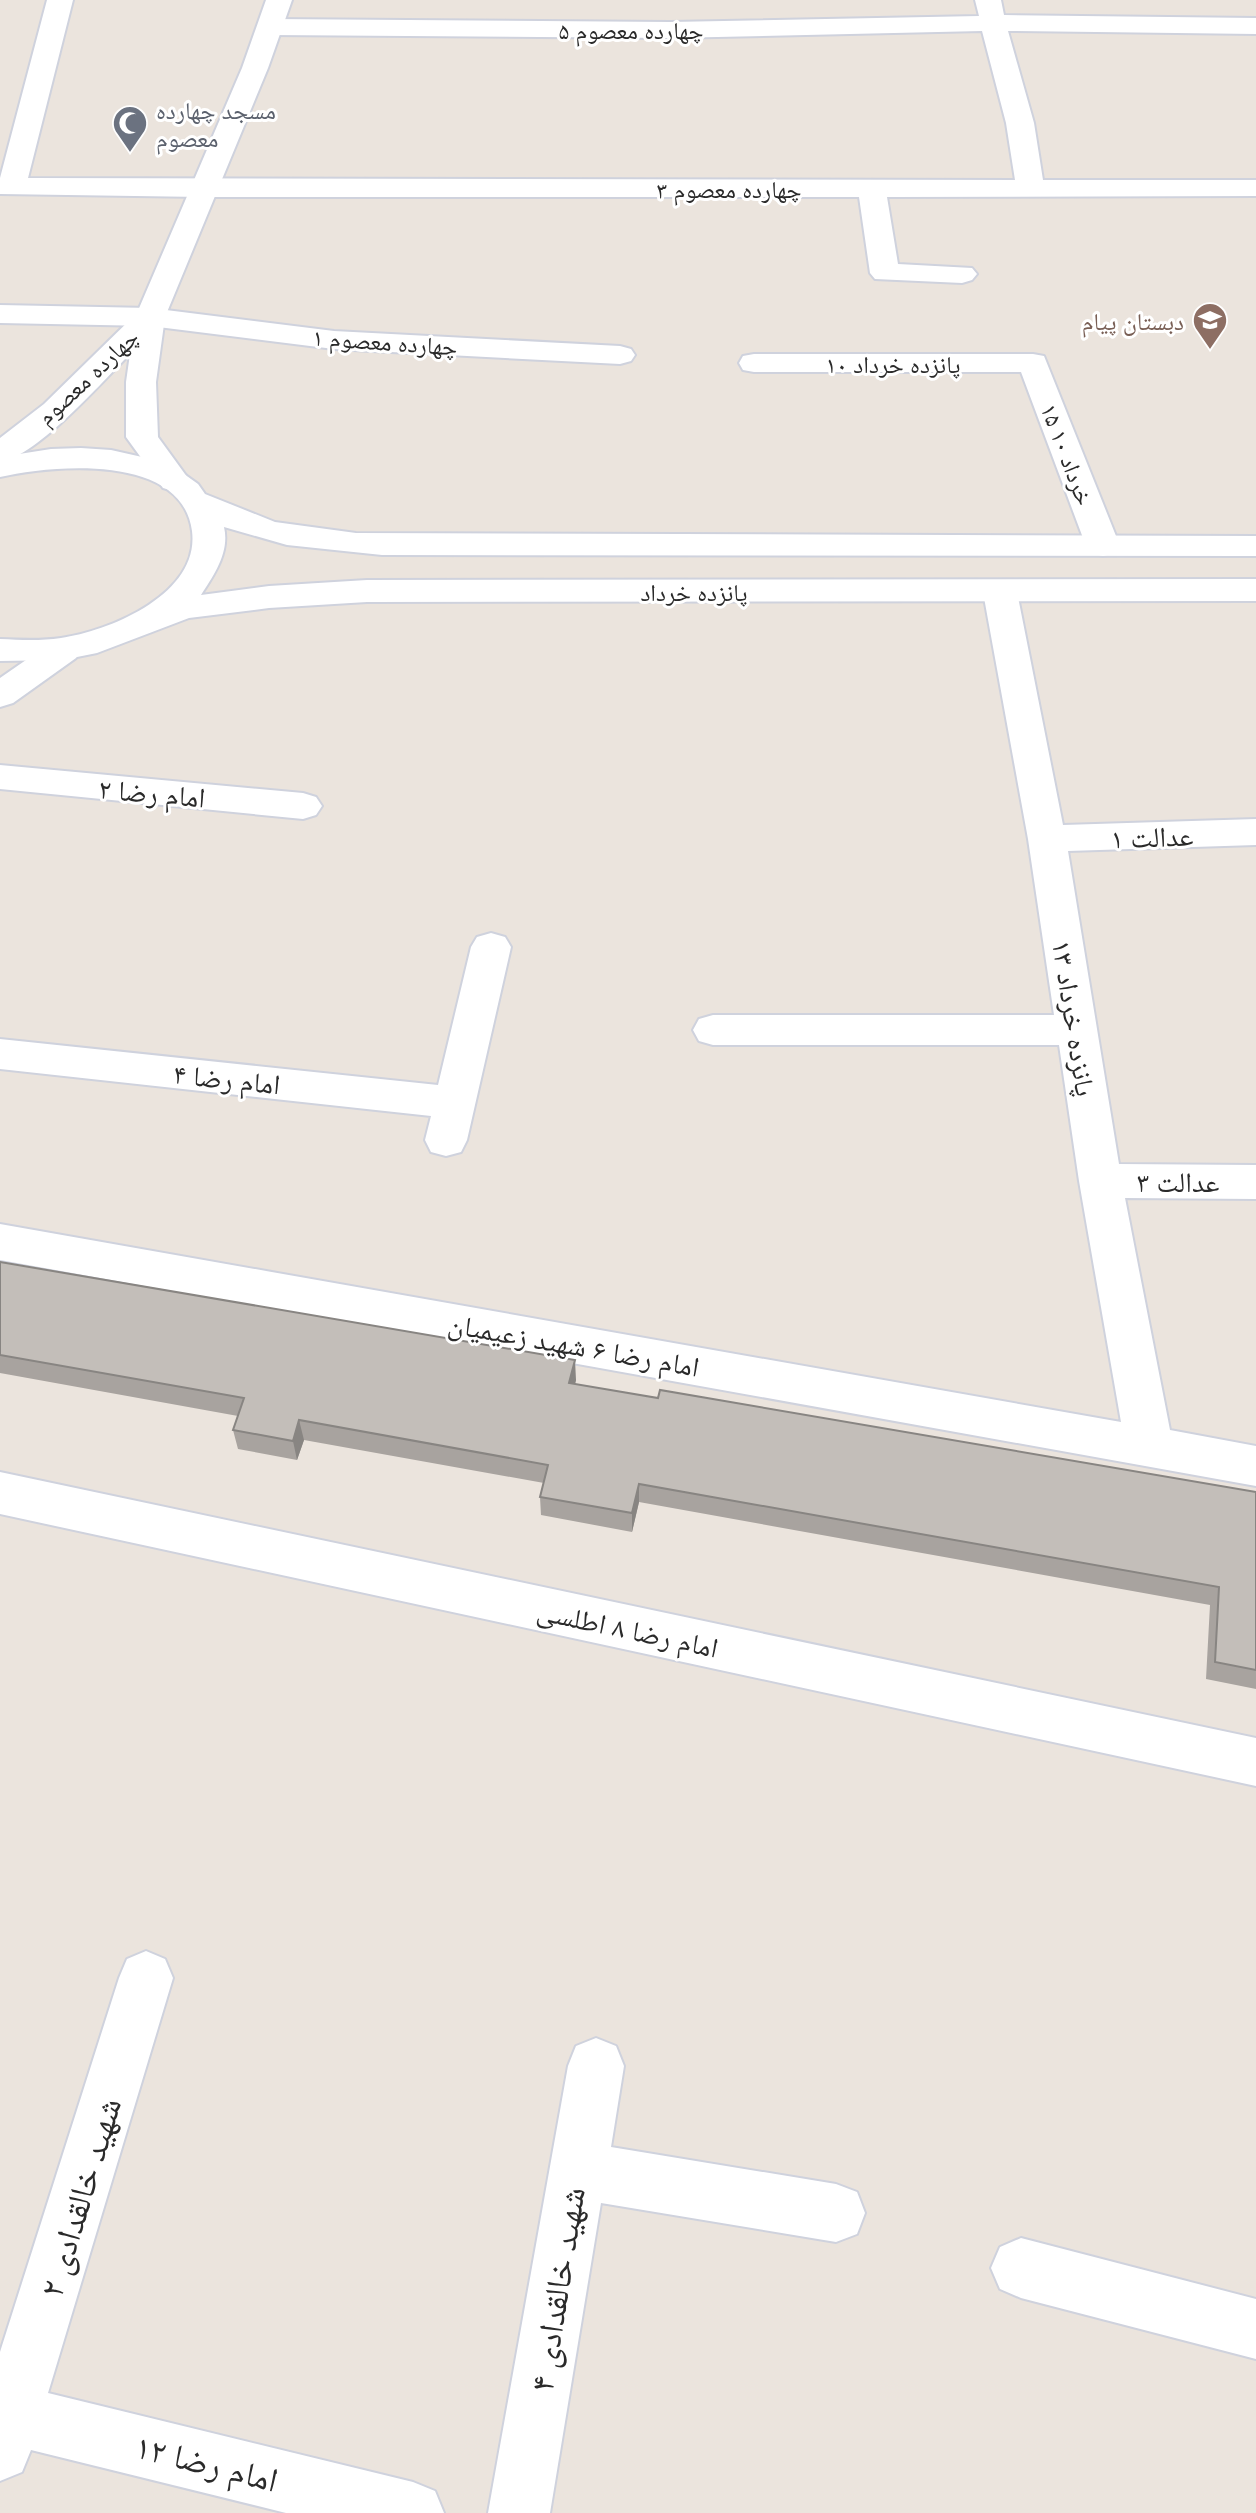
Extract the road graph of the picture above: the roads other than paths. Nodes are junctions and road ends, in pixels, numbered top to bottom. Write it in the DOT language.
graph roads {
  1 [pos="60,0"];
  2 [pos="279,0"];
  3 [pos="991,12"];
  4 [pos="1256,26"];
  5 [pos="270,27"];
  6 [pos="6,186"];
  7 [pos="872,188"];
  8 [pos="1030,188"];
  9 [pos="1256,188"];
  10 [pos="202,189"];
  11 [pos="962,274"];
  12 [pos="0,314"];
  13 [pos="150,317"];
  14 [pos="620,355"];
  15 [pos="754,363"];
  16 [pos="1033,363"];
  17 [pos="0,453"];
  18 [pos="0,467"];
  19 [pos="185,492"];
  20 [pos="1103,546"];
  21 [pos="1256,546"];
  22 [pos="1256,590"];
  23 [pos="1000,592"];
  24 [pos="136,627"];
  25 [pos="0,650"];
  26 [pos="64,650"];
  27 [pos="0,695"];
  28 [pos="0,777"];
  29 [pos="303,806"];
  30 [pos="1256,832"];
  31 [pos="1047,839"];
  32 [pos="491,947"];
  33 [pos="713,1030"];
  34 [pos="1077,1030"];
  35 [pos="0,1054"];
  36 [pos="1100,1181"];
  37 [pos="1256,1182"];
  38 [pos="0,1242"];
  39 [pos="1149,1445"];
  40 [pos="1256,1466"];
  41 [pos="0,1493"];
  42 [pos="1256,1762"];
  43 [pos="146,1978"];
  44 [pos="596,2066"];
  45 [pos="576,2170"];
  46 [pos="836,2213"];
  47 [pos="1021,2268"];
  48 [pos="1256,2329"];
  49 [pos="4,2426"];
  50 [pos="413,2513"];
  51 [pos="519,2513"];
  1 -- 6 [label="street"];
  2 -- 5 [label="street"];
  3 -- 4 [label="street, چهارده معصوم ۵"];
  3 -- 5 [label="street, چهارده معصوم ۵"];
  3 -- 8 [label="street"];
  5 -- 10 [label="street"];
  6 -- 10 [label="street, چهارده معصوم ۳"];
  7 -- 8 [label="street, چهارده معصوم ۳"];
  7 -- 10 [label="street, چهارده معصوم ۳"];
  7 -- 11 [label="street"];
  8 -- 9 [label="street, چهارده معصوم ۳"];
  10 -- 13 [label="street"];
  12 -- 13 [label="street, چهارده معصوم ۱"];
  13 -- 14 [label="street, چهارده معصوم ۱"];
  13 -- 17 [label="street, چهارده معصوم"];
  13 -- 19 [label="street, چهارده معصوم"];
  15 -- 16 [label="street, پانزده خرداد ۱۰"];
  16 -- 20 [label="street, ۱۵ خرداد ۱۰"];
  18 -- 19 [label="street, پانزده خرداد"];
  19 -- 20 [label="street, پانزده خرداد"];
  19 -- 24 [label="street"];
  20 -- 21 [label="street, پانزده خرداد"];
  22 -- 23 [label="street, پانزده خرداد"];
  23 -- 24 [label="street, پانزده خرداد"];
  23 -- 31 [label="street, پانزده خرداد ۱۳"];
  24 -- 26 [label="street"];
  25 -- 26 [label="street"];
  26 -- 27 [label="street"];
  28 -- 29 [label="street, امام رضا ۲"];
  30 -- 31 [label="street, عدالت ۱"];
  31 -- 34 [label="street, پانزده خرداد ۱۳"];
  32 -- 35 [label="street, امام رضا ۴"];
  33 -- 34 [label="street"];
  34 -- 36 [label="street, پانزده خرداد ۱۳"];
  36 -- 37 [label="street, عدالت ۳"];
  36 -- 39 [label="street, پانزده خرداد ۱۳"];
  38 -- 39 [label="street, امام رضا ۶ شهید زعیمیان"];
  39 -- 40 [label="street, امام رضا ۶ شهید زعیمیان"];
  41 -- 42 [label="street, امام رضا ۸ اطلسی"];
  43 -- 49 [label="street, شهید خالقدادی ۲"];
  44 -- 45 [label="street, شهید خالقدادی ۴"];
  45 -- 46 [label="street"];
  45 -- 51 [label="street, شهید خالقدادی ۴"];
  47 -- 48 [label="street"];
  49 -- 50 [label="street, امام رضا ۱۲"];
}
